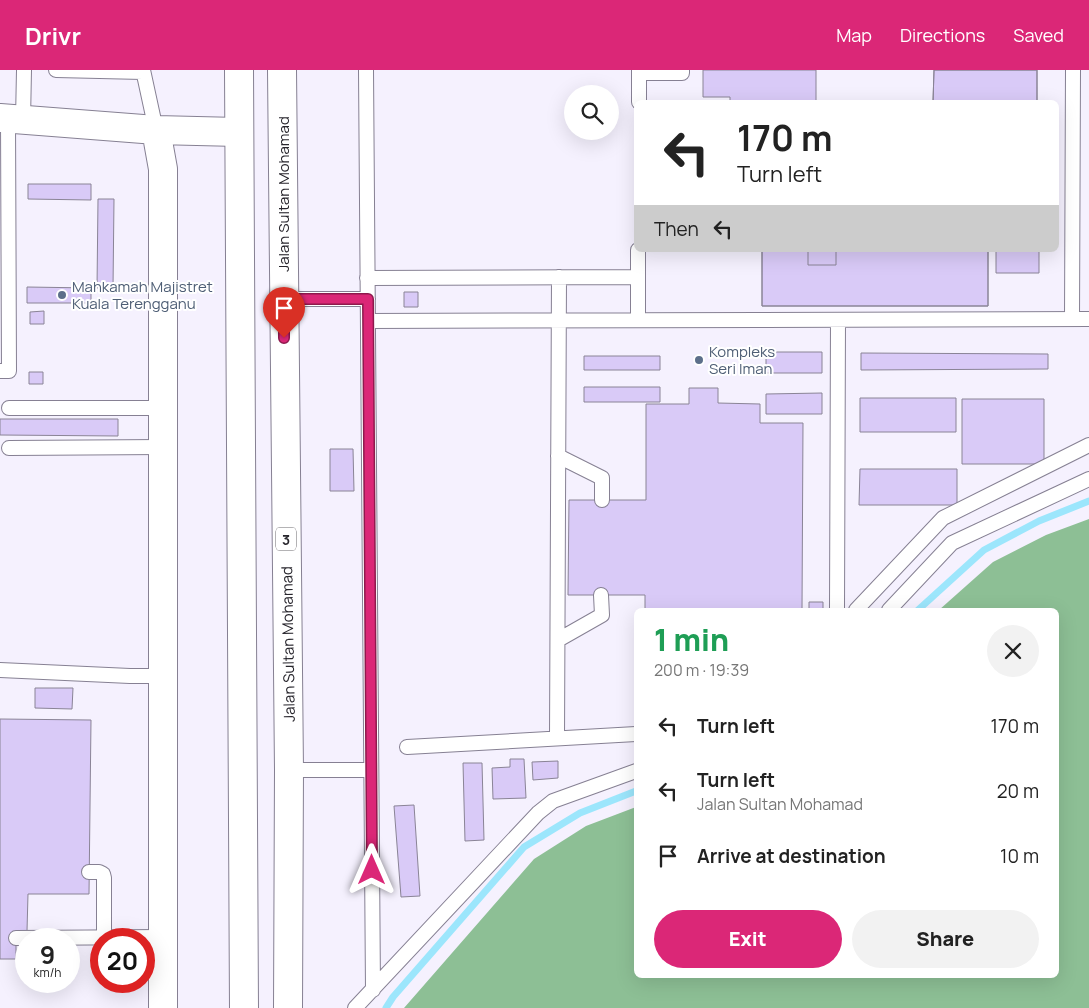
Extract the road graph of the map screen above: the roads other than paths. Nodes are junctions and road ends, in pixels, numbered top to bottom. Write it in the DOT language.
graph roads {
  1 [pos="24,70"];
  2 [pos="56,70"];
  3 [pos="238,70"];
  4 [pos="282,70"];
  5 [pos="366,70"];
  6 [pos="682,70"];
  7 [pos="1072,70"];
  8 [pos="143,71"];
  9 [pos="639,71"];
  10 [pos="639,100"];
  11 [pos="10,119"];
  12 [pos="156,130"];
  13 [pos="238,132"];
  14 [pos="638,252"];
  15 [pos="559,277"];
  16 [pos="638,277"];
  17 [pos="367,278"];
  18 [pos="284,299"];
  19 [pos="368,299"];
  20 [pos="559,320"];
  21 [pos="638,320"];
  22 [pos="838,320"];
  23 [pos="1072,320"];
  24 [pos="1089,320"];
  25 [pos="368,321"];
  26 [pos="4,371"];
  27 [pos="9,408"];
  28 [pos="163,408"];
  29 [pos="1089,445"];
  30 [pos="163,447"];
  31 [pos="9,448"];
  32 [pos="558,456"];
  33 [pos="1089,479"];
  34 [pos="602,500"];
  35 [pos="601,595"];
  36 [pos="837,608"];
  37 [pos="858,608"];
  38 [pos="891,608"];
  39 [pos="558,640"];
  40 [pos="0,670"];
  41 [pos="163,676"];
  42 [pos="634,734"];
  43 [pos="557,738"];
  44 [pos="407,746"];
  45 [pos="289,770"];
  46 [pos="371,770"];
  47 [pos="634,772"];
  48 [pos="89,872"];
  49 [pos="104,928"];
  50 [pos="155,937"];
  51 [pos="163,937"];
  52 [pos="372,990"];
  53 [pos="163,1008"];
  54 [pos="244,1008"];
  55 [pos="288,1008"];
  56 [pos="355,1008"];
  1 -- 11 [label="lane"];
  2 -- 8 [label="lane"];
  3 -- 13 [label="main road"];
  4 -- 18 [label="main road, Jalan Sultan Mohamad / 3"];
  5 -- 17 [label="lane"];
  6 -- 9 [label="lane"];
  7 -- 23 [label="lane"];
  8 -- 12 [label="lane"];
  9 -- 10 [label="lane"];
  11 -- 12 [label="main road"];
  11 -- 26 [label="lane"];
  12 -- 13 [label="main road"];
  12 -- 28 [label="main road"];
  13 -- 54 [label="main road"];
  14 -- 16 [label="lane"];
  15 -- 16 [label="lane"];
  15 -- 17 [label="lane"];
  15 -- 20 [label="lane"];
  16 -- 21 [label="lane"];
  17 -- 19 [label="lane"];
  18 -- 19 [label="lane"];
  18 -- 45 [label="main road, Jalan Sultan Mohamad / 3"];
  19 -- 25 [label="lane"];
  20 -- 21 [label="lane"];
  20 -- 25 [label="lane"];
  20 -- 32 [label="lane"];
  21 -- 22 [label="lane"];
  22 -- 23 [label="lane"];
  22 -- 36 [label="lane"];
  23 -- 24 [label="lane"];
  25 -- 46 [label="lane"];
  27 -- 28 [label="lane"];
  28 -- 30 [label="main road"];
  29 -- 37 [label="lane"];
  30 -- 31 [label="lane"];
  30 -- 41 [label="main road"];
  32 -- 34 [label="lane"];
  32 -- 39 [label="lane"];
  33 -- 38 [label="lane"];
  35 -- 39 [label="lane"];
  39 -- 43 [label="lane"];
  40 -- 41 [label="lane"];
  41 -- 51 [label="main road"];
  42 -- 43 [label="lane"];
  43 -- 44 [label="lane"];
  45 -- 46 [label="lane"];
  45 -- 55 [label="main road, Jalan Sultan Mohamad / 3"];
  46 -- 52 [label="lane"];
  47 -- 52 [label="lane"];
  48 -- 49 [label="lane"];
  50 -- 51 [label="lane"];
  51 -- 53 [label="main road"];
  52 -- 56 [label="lane"];
}
